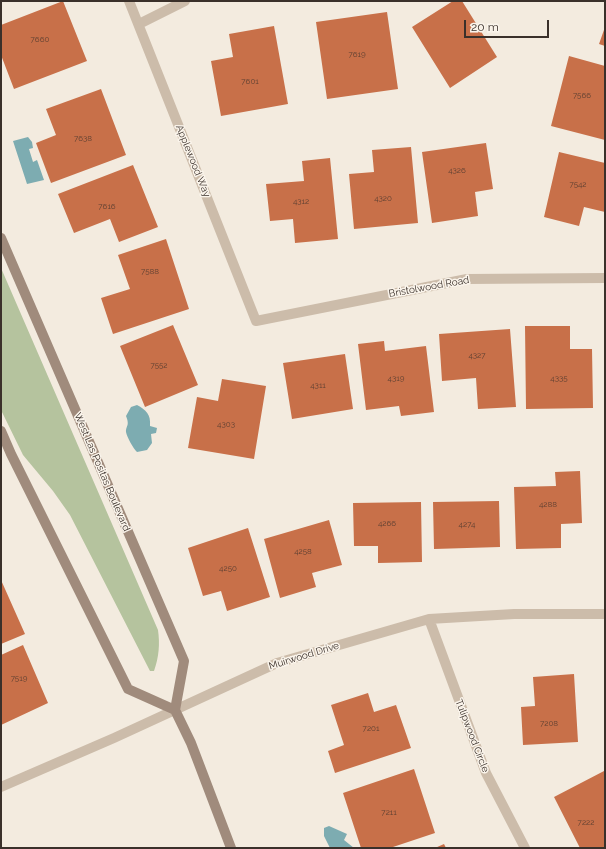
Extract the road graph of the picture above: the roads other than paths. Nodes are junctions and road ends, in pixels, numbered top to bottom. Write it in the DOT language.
graph roads {
  1 [pos="129,1"];
  2 [pos="185,1"];
  3 [pos="139,24"];
  4 [pos="1,238"];
  5 [pos="605,278"];
  6 [pos="256,321"];
  7 [pos="1,431"];
  8 [pos="605,614"];
  9 [pos="429,619"];
  10 [pos="176,710"];
  11 [pos="1,787"];
  12 [pos="231,848"];
  13 [pos="525,848"];
  1 -- 3 [label="street, Applewood Way"];
  2 -- 3 [label="street"];
  3 -- 6 [label="street, Applewood Way"];
  4 -- 10 [label="main road, West Las Positas Boulevard"];
  5 -- 6 [label="street, Bristolwood Road"];
  7 -- 10 [label="main road"];
  8 -- 9 [label="street, Muirwood Drive"];
  9 -- 10 [label="street, Muirwood Drive"];
  9 -- 13 [label="street, Tulipwood Circle"];
  10 -- 11 [label="street, Muirwood Drive"];
  10 -- 12 [label="main road"];
}
